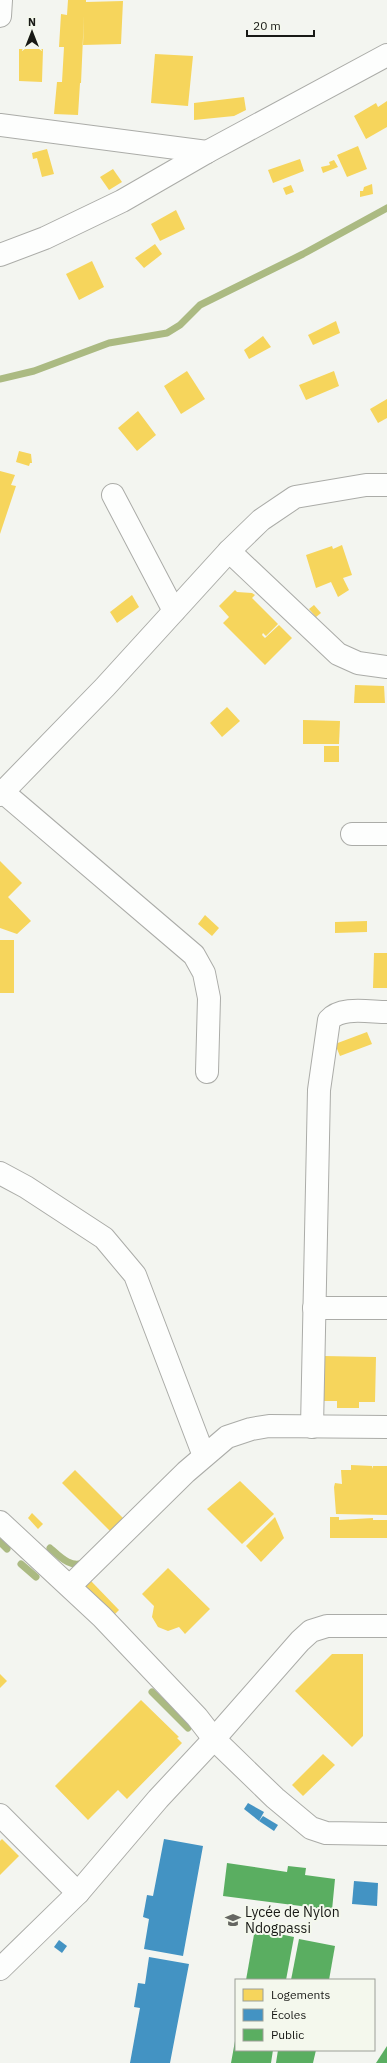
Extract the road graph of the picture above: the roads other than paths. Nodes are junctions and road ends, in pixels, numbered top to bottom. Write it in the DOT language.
graph roads {
  1 [pos="2,0"];
  2 [pos="0,16"];
  3 [pos="387,55"];
  4 [pos="0,125"];
  5 [pos="207,152"];
  6 [pos="0,255"];
  7 [pos="387,485"];
  8 [pos="113,495"];
  9 [pos="229,550"];
  10 [pos="174,611"];
  11 [pos="387,667"];
  12 [pos="2,794"];
  13 [pos="352,834"];
  14 [pos="387,834"];
  15 [pos="387,1012"];
  16 [pos="207,1072"];
  17 [pos="0,1173"];
  18 [pos="314,1308"];
  19 [pos="387,1308"];
  20 [pos="312,1427"];
  21 [pos="387,1427"];
  22 [pos="204,1456"];
  23 [pos="0,1522"];
  24 [pos="70,1586"];
  25 [pos="387,1626"];
  26 [pos="214,1739"];
  27 [pos="0,1816"];
  28 [pos="387,1834"];
  29 [pos="78,1893"];
  30 [pos="0,1969"];
  1 -- 2 [label="street"];
  3 -- 5 [label="street"];
  4 -- 5 [label="street"];
  5 -- 6 [label="street"];
  7 -- 9 [label="street"];
  8 -- 10 [label="street"];
  9 -- 10 [label="street"];
  9 -- 11 [label="street"];
  10 -- 12 [label="street"];
  12 -- 16 [label="street"];
  13 -- 14 [label="street"];
  15 -- 18 [label="street"];
  17 -- 22 [label="street"];
  18 -- 19 [label="street"];
  18 -- 20 [label="street"];
  20 -- 21 [label="street"];
  20 -- 22 [label="street"];
  22 -- 24 [label="street"];
  23 -- 24 [label="street"];
  24 -- 26 [label="street"];
  25 -- 26 [label="street"];
  26 -- 28 [label="street"];
  26 -- 29 [label="street"];
  27 -- 29 [label="street"];
  29 -- 30 [label="street"];
}
